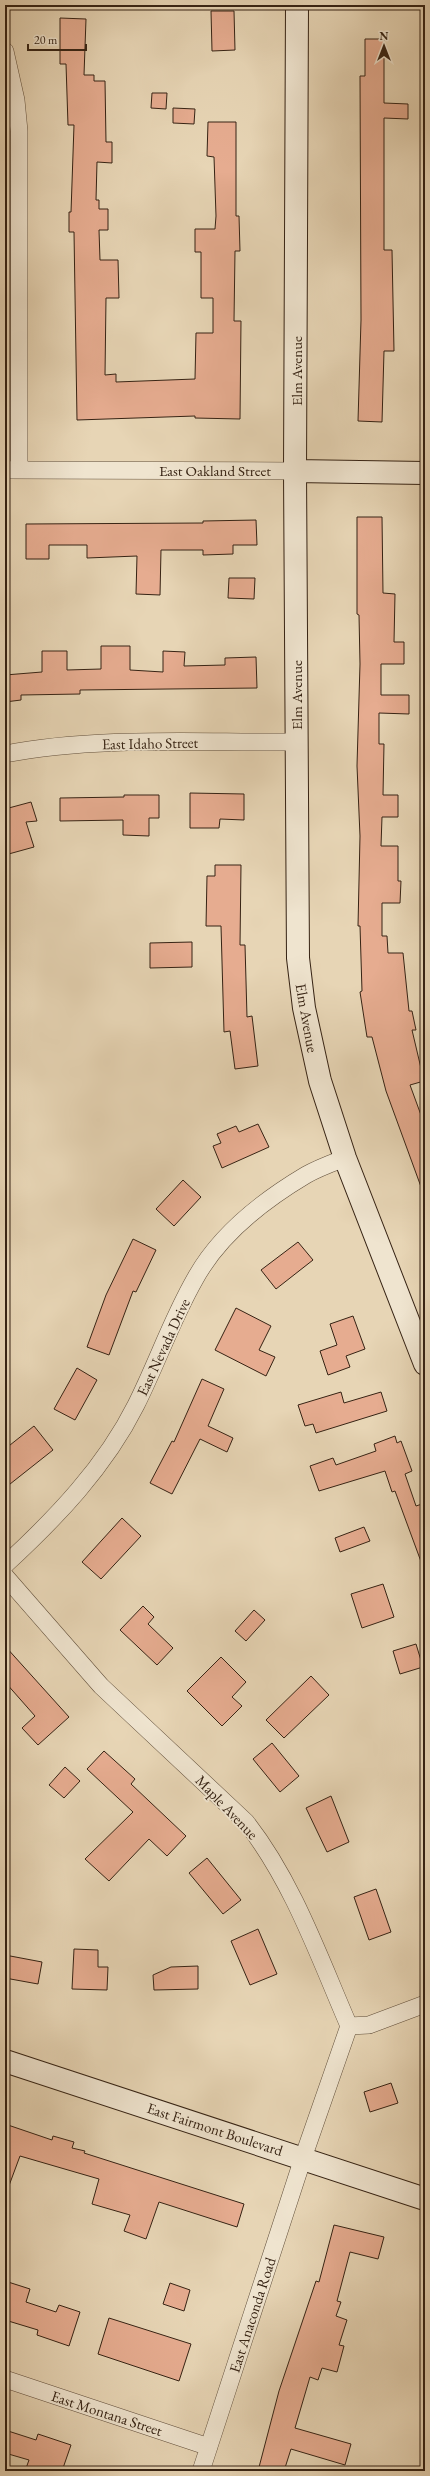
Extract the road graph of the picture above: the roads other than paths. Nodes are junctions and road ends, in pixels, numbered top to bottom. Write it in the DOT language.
graph roads {
  1 [pos="297,5"];
  2 [pos="5,51"];
  3 [pos="11,198"];
  4 [pos="12,470"];
  5 [pos="295,471"];
  6 [pos="425,473"];
  7 [pos="296,742"];
  8 [pos="5,754"];
  9 [pos="345,1158"];
  10 [pos="425,1364"];
  11 [pos="5,1565"];
  12 [pos="5,1576"];
  13 [pos="425,2004"];
  14 [pos="349,2026"];
  15 [pos="5,2061"];
  16 [pos="303,2158"];
  17 [pos="425,2199"];
  18 [pos="5,2379"];
  19 [pos="209,2447"];
  20 [pos="201,2471"];
  1 -- 5 [label="street, Elm Avenue"];
  2 -- 3 [label="street"];
  3 -- 4 [label="street"];
  4 -- 5 [label="street, East Oakland Street"];
  5 -- 6 [label="street, East Oakland Street"];
  5 -- 7 [label="street, Elm Avenue"];
  7 -- 8 [label="street, East Idaho Street"];
  7 -- 9 [label="street, Elm Avenue"];
  9 -- 10 [label="street, Elm Avenue"];
  9 -- 11 [label="street, East Nevada Drive"];
  12 -- 14 [label="street, Maple Avenue"];
  13 -- 14 [label="street"];
  14 -- 16 [label="street"];
  15 -- 16 [label="street, East Fairmont Boulevard"];
  16 -- 17 [label="street, East Fairmont Boulevard"];
  16 -- 19 [label="street, East Anaconda Road"];
  18 -- 19 [label="street, East Montana Street"];
  19 -- 20 [label="street, East Anaconda Road"];
}
